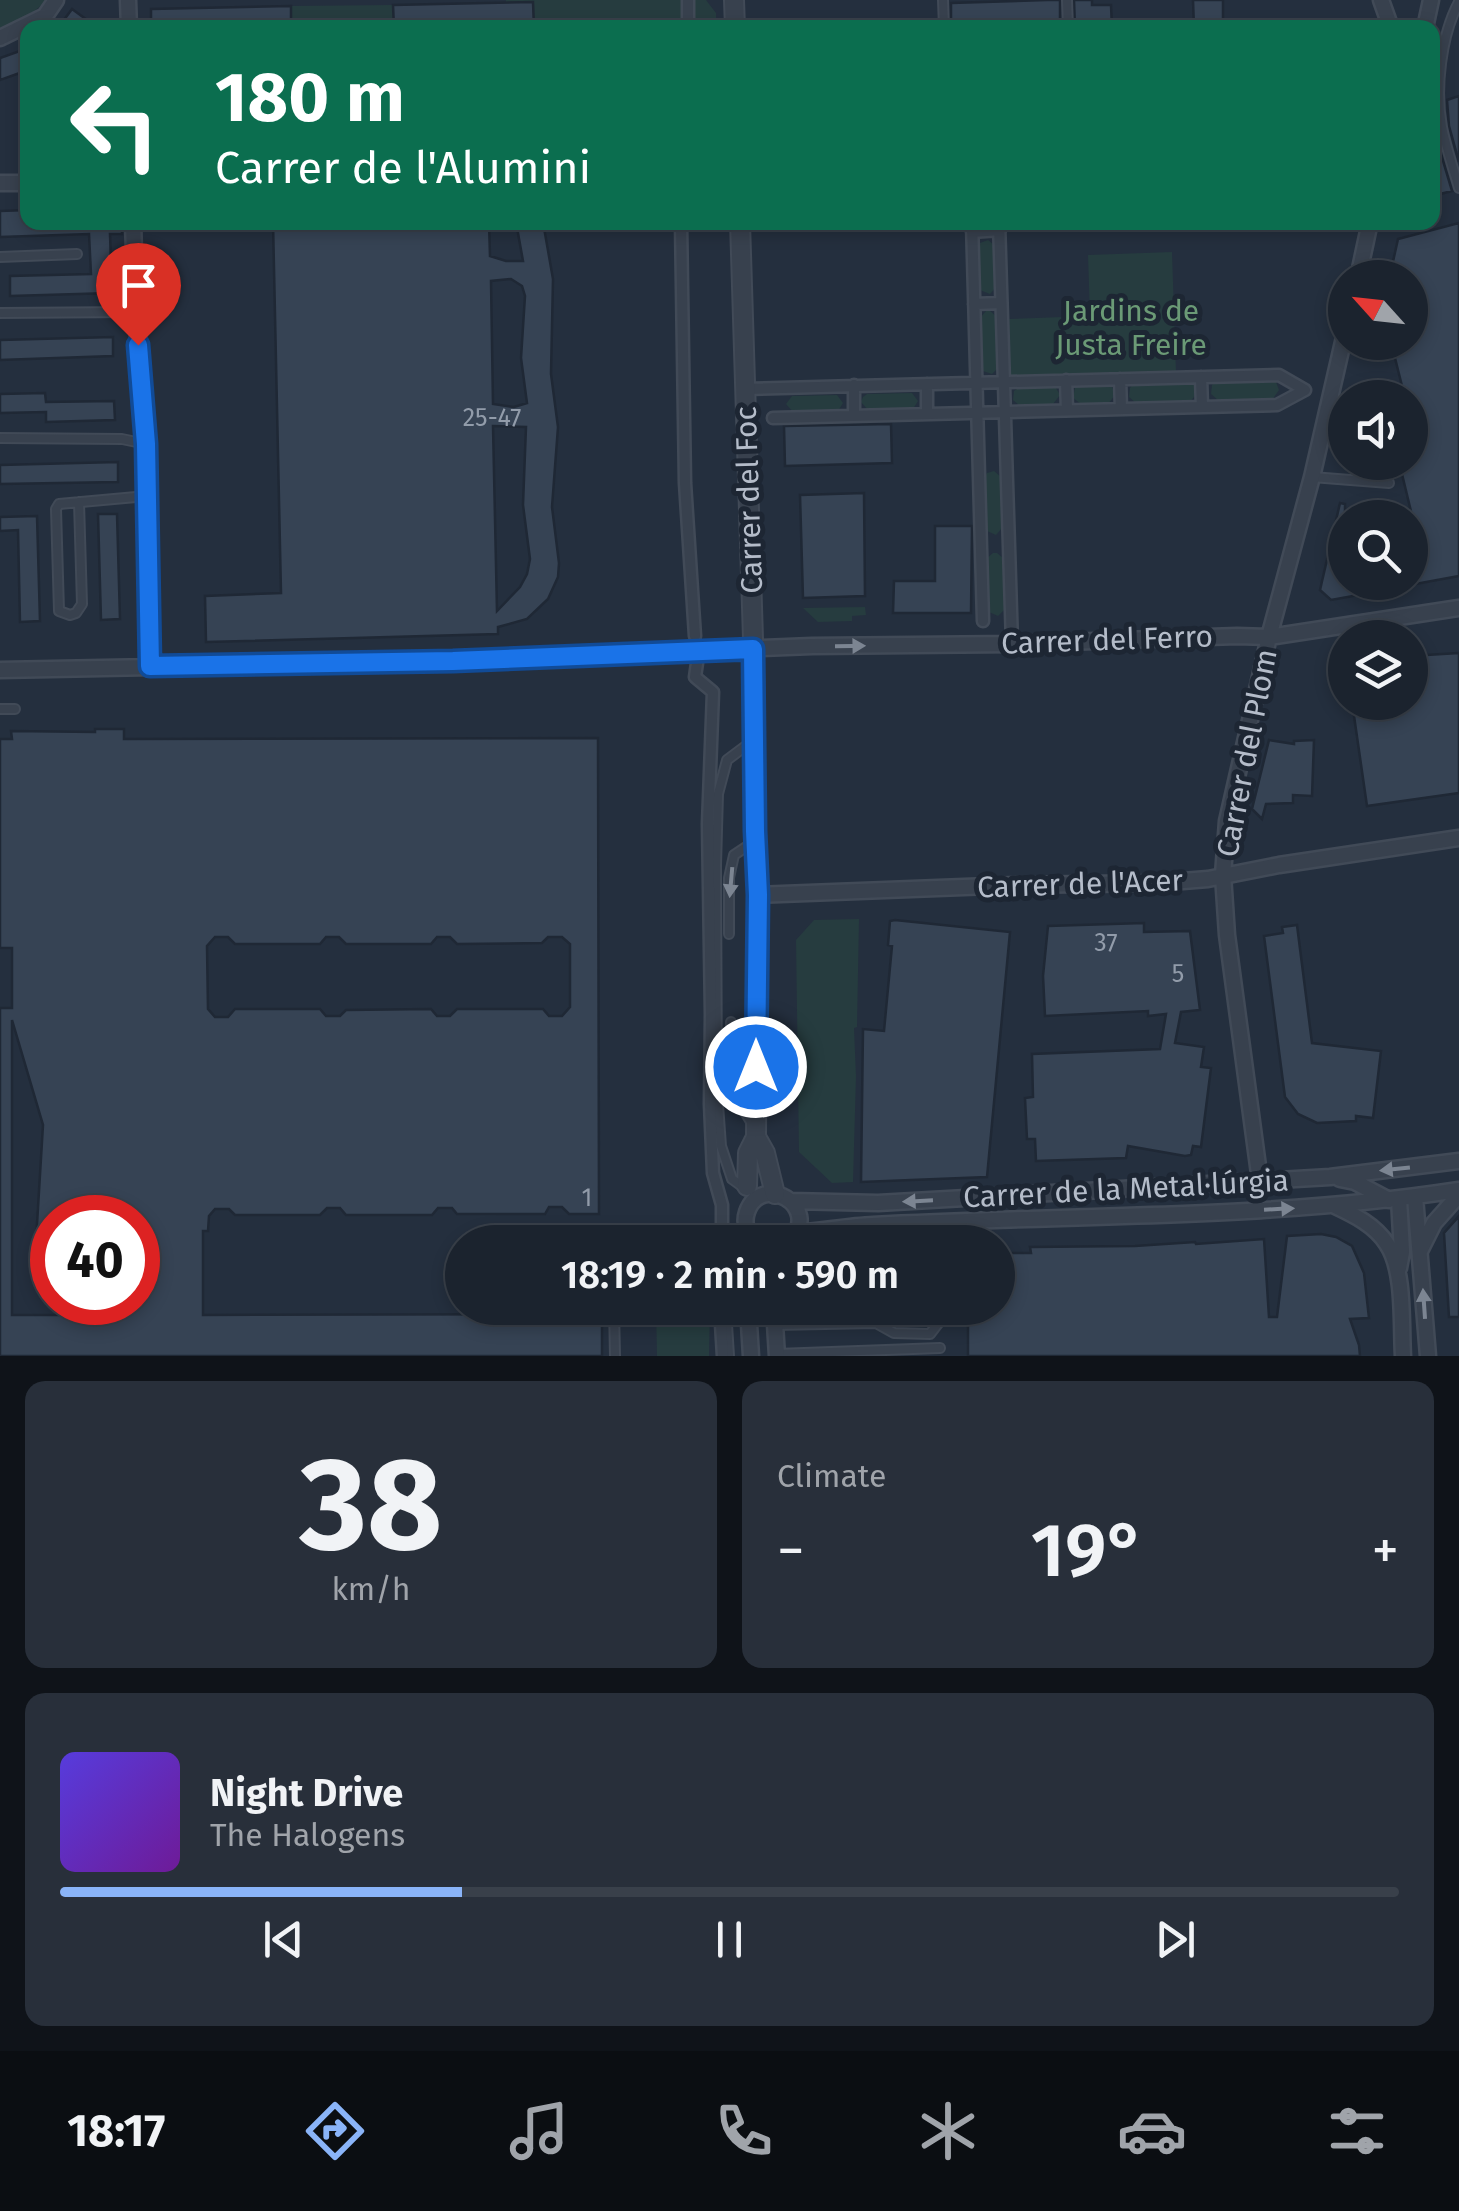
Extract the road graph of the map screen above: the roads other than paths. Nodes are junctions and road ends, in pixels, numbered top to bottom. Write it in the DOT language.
graph roads {
  1 [pos="56,0"];
  2 [pos="1459,2"];
  3 [pos="37,20"];
  4 [pos="1459,188"];
  5 [pos="133,230"];
  6 [pos="681,230"];
  7 [pos="740,230"];
  8 [pos="972,230"];
  9 [pos="999,230"];
  10 [pos="1368,230"];
  11 [pos="77,254"];
  12 [pos="0,257"];
  13 [pos="1362,260"];
  14 [pos="1001,303"];
  15 [pos="974,304"];
  16 [pos="136,312"];
  17 [pos="0,313"];
  18 [pos="1339,360"];
  19 [pos="1202,377"];
  20 [pos="1120,379"];
  21 [pos="1066,380"];
  22 [pos="976,382"];
  23 [pos="1003,382"];
  24 [pos="927,384"];
  25 [pos="854,385"];
  26 [pos="746,389"];
  27 [pos="1202,407"];
  28 [pos="1121,409"];
  29 [pos="1067,410"];
  30 [pos="1004,412"];
  31 [pos="977,413"];
  32 [pos="927,414"];
  33 [pos="854,416"];
  34 [pos="774,418"];
  35 [pos="0,438"];
  36 [pos="146,444"];
  37 [pos="978,461"];
  38 [pos="1005,461"];
  39 [pos="1312,477"];
  40 [pos="1389,483"];
  41 [pos="147,496"];
  42 [pos="79,502"];
  43 [pos="1008,543"];
  44 [pos="981,545"];
  45 [pos="1459,608"];
  46 [pos="984,622"];
  47 [pos="695,634"];
  48 [pos="1269,637"];
  49 [pos="1012,644"];
  50 [pos="753,649"];
  51 [pos="698,663"];
  52 [pos="150,666"];
  53 [pos="0,670"];
  54 [pos="14,709"];
  55 [pos="0,710"];
  56 [pos="755,739"];
  57 [pos="1459,838"];
  58 [pos="755,841"];
  59 [pos="1223,875"];
  60 [pos="758,895"];
  61 [pos="729,934"];
  62 [pos="731,1022"];
  63 [pos="756,1133"];
  64 [pos="1458,1161"];
  65 [pos="1330,1177"];
  66 [pos="1260,1181"];
  67 [pos="748,1188"];
  68 [pos="1459,1192"];
  69 [pos="1438,1193"];
  70 [pos="783,1197"];
  71 [pos="1404,1201"];
  72 [pos="1334,1206"];
  73 [pos="750,1207"];
  74 [pos="722,1225"];
  75 [pos="745,1225"];
  76 [pos="798,1225"];
  77 [pos="869,1225"];
  78 [pos="1420,1251"];
  79 [pos="1398,1271"];
  80 [pos="614,1325"];
  81 [pos="724,1325"];
  82 [pos="749,1325"];
  83 [pos="775,1325"];
  84 [pos="879,1325"];
  85 [pos="937,1325"];
  86 [pos="940,1348"];
  87 [pos="777,1355"];
  88 [pos="615,1356"];
  89 [pos="726,1356"];
  90 [pos="751,1356"];
  91 [pos="1403,1356"];
  92 [pos="1428,1356"];
  1 -- 3 [label="street"];
  2 -- 4 [label="lane"];
  5 -- 16 [label="street"];
  6 -- 47 [label="street, Carrer del Foc"];
  7 -- 26 [label="street, Carrer del Foc"];
  8 -- 15 [label="street"];
  9 -- 14 [label="street"];
  10 -- 13 [label="street"];
  11 -- 12 [label="lane"];
  14 -- 15 [label="street"];
  14 -- 23 [label="street"];
  15 -- 22 [label="street"];
  16 -- 17 [label="lane"];
  16 -- 36 [label="street"];
  18 -- 39 [label="street, Carrer del Plom"];
  19 -- 20 [label="street"];
  19 -- 27 [label="street"];
  19 -- 27 [label="street"];
  20 -- 21 [label="street"];
  20 -- 28 [label="street"];
  21 -- 23 [label="street"];
  21 -- 29 [label="street"];
  22 -- 23 [label="street"];
  22 -- 24 [label="street"];
  22 -- 31 [label="street"];
  23 -- 30 [label="street"];
  24 -- 25 [label="street"];
  24 -- 32 [label="street"];
  25 -- 26 [label="street"];
  25 -- 33 [label="street"];
  26 -- 50 [label="street, Carrer del Foc"];
  27 -- 28 [label="street"];
  28 -- 29 [label="street"];
  29 -- 30 [label="street"];
  30 -- 31 [label="street"];
  30 -- 38 [label="street"];
  31 -- 32 [label="street"];
  31 -- 37 [label="street"];
  32 -- 33 [label="street"];
  33 -- 34 [label="street"];
  35 -- 36 [label="lane"];
  36 -- 41 [label="street"];
  37 -- 38 [label="street"];
  37 -- 44 [label="street"];
  38 -- 43 [label="street"];
  39 -- 40 [label="lane"];
  39 -- 48 [label="street, Carrer del Plom"];
  41 -- 42 [label="lane"];
  41 -- 52 [label="street"];
  42 -- 42 [label="lane"];
  43 -- 44 [label="street"];
  43 -- 49 [label="street"];
  44 -- 46 [label="street"];
  45 -- 48 [label="street, Carrer del Ferro"];
  48 -- 49 [label="street, Carrer del Ferro"];
  48 -- 59 [label="street, Carrer del Plom"];
  50 -- 49 [label="street, Carrer del Ferro, one-way"];
  50 -- 52 [label="street, Carrer del Ferro"];
  50 -- 56 [label="street, Carrer del Foc"];
  51 -- 74 [label="street"];
  52 -- 53 [label="street, Carrer del Ferro"];
  54 -- 55 [label="lane"];
  56 -- 58 [label="street, Carrer del Foc"];
  56 -- 67 [label="lane"];
  57 -- 59 [label="street, Carrer de l'Acer"];
  58 -- 60 [label="street, Carrer del Foc"];
  58 -- 61 [label="lane, one-way"];
  59 -- 60 [label="street, Carrer de l'Acer"];
  59 -- 66 [label="street, Carrer del Plom"];
  60 -- 63 [label="street, Carrer del Foc"];
  62 -- 63 [label="lane"];
  63 -- 67 [label="street, Carrer del Foc"];
  63 -- 70 [label="street, Carrer del Foc"];
  64 -- 65 [label="street, Carrer de la Metal·lúrgia, one-way"];
  64 -- 69 [label="street"];
  65 -- 66 [label="street, Carrer de la Metal·lúrgia"];
  65 -- 71 [label="street"];
  66 -- 70 [label="street, Carrer de la Metal·lúrgia, one-way"];
  67 -- 73 [label="street, Carrer del Foc"];
  68 -- 69 [label="street, Carrer de la Metal·lúrgia"];
  68 -- 78 [label="street"];
  69 -- 71 [label="street, Carrer de la Metal·lúrgia"];
  70 -- 73 [label="street"];
  70 -- 76 [label="street"];
  71 -- 72 [label="street, Carrer de la Metal·lúrgia"];
  71 -- 78 [label="street"];
  71 -- 79 [label="street"];
  77 -- 72 [label="street, Carrer de la Metal·lúrgia, one-way"];
  72 -- 79 [label="street"];
  73 -- 75 [label="street, Carrer del Foc"];
  92 -- 78 [label="street, one-way"];
  79 -- 91 [label="street"];
  80 -- 88 [label="lane"];
  81 -- 89 [label="street"];
  82 -- 90 [label="street"];
  83 -- 87 [label="street"];
  84 -- 85 [label="lane"];
  86 -- 87 [label="lane"];
}
